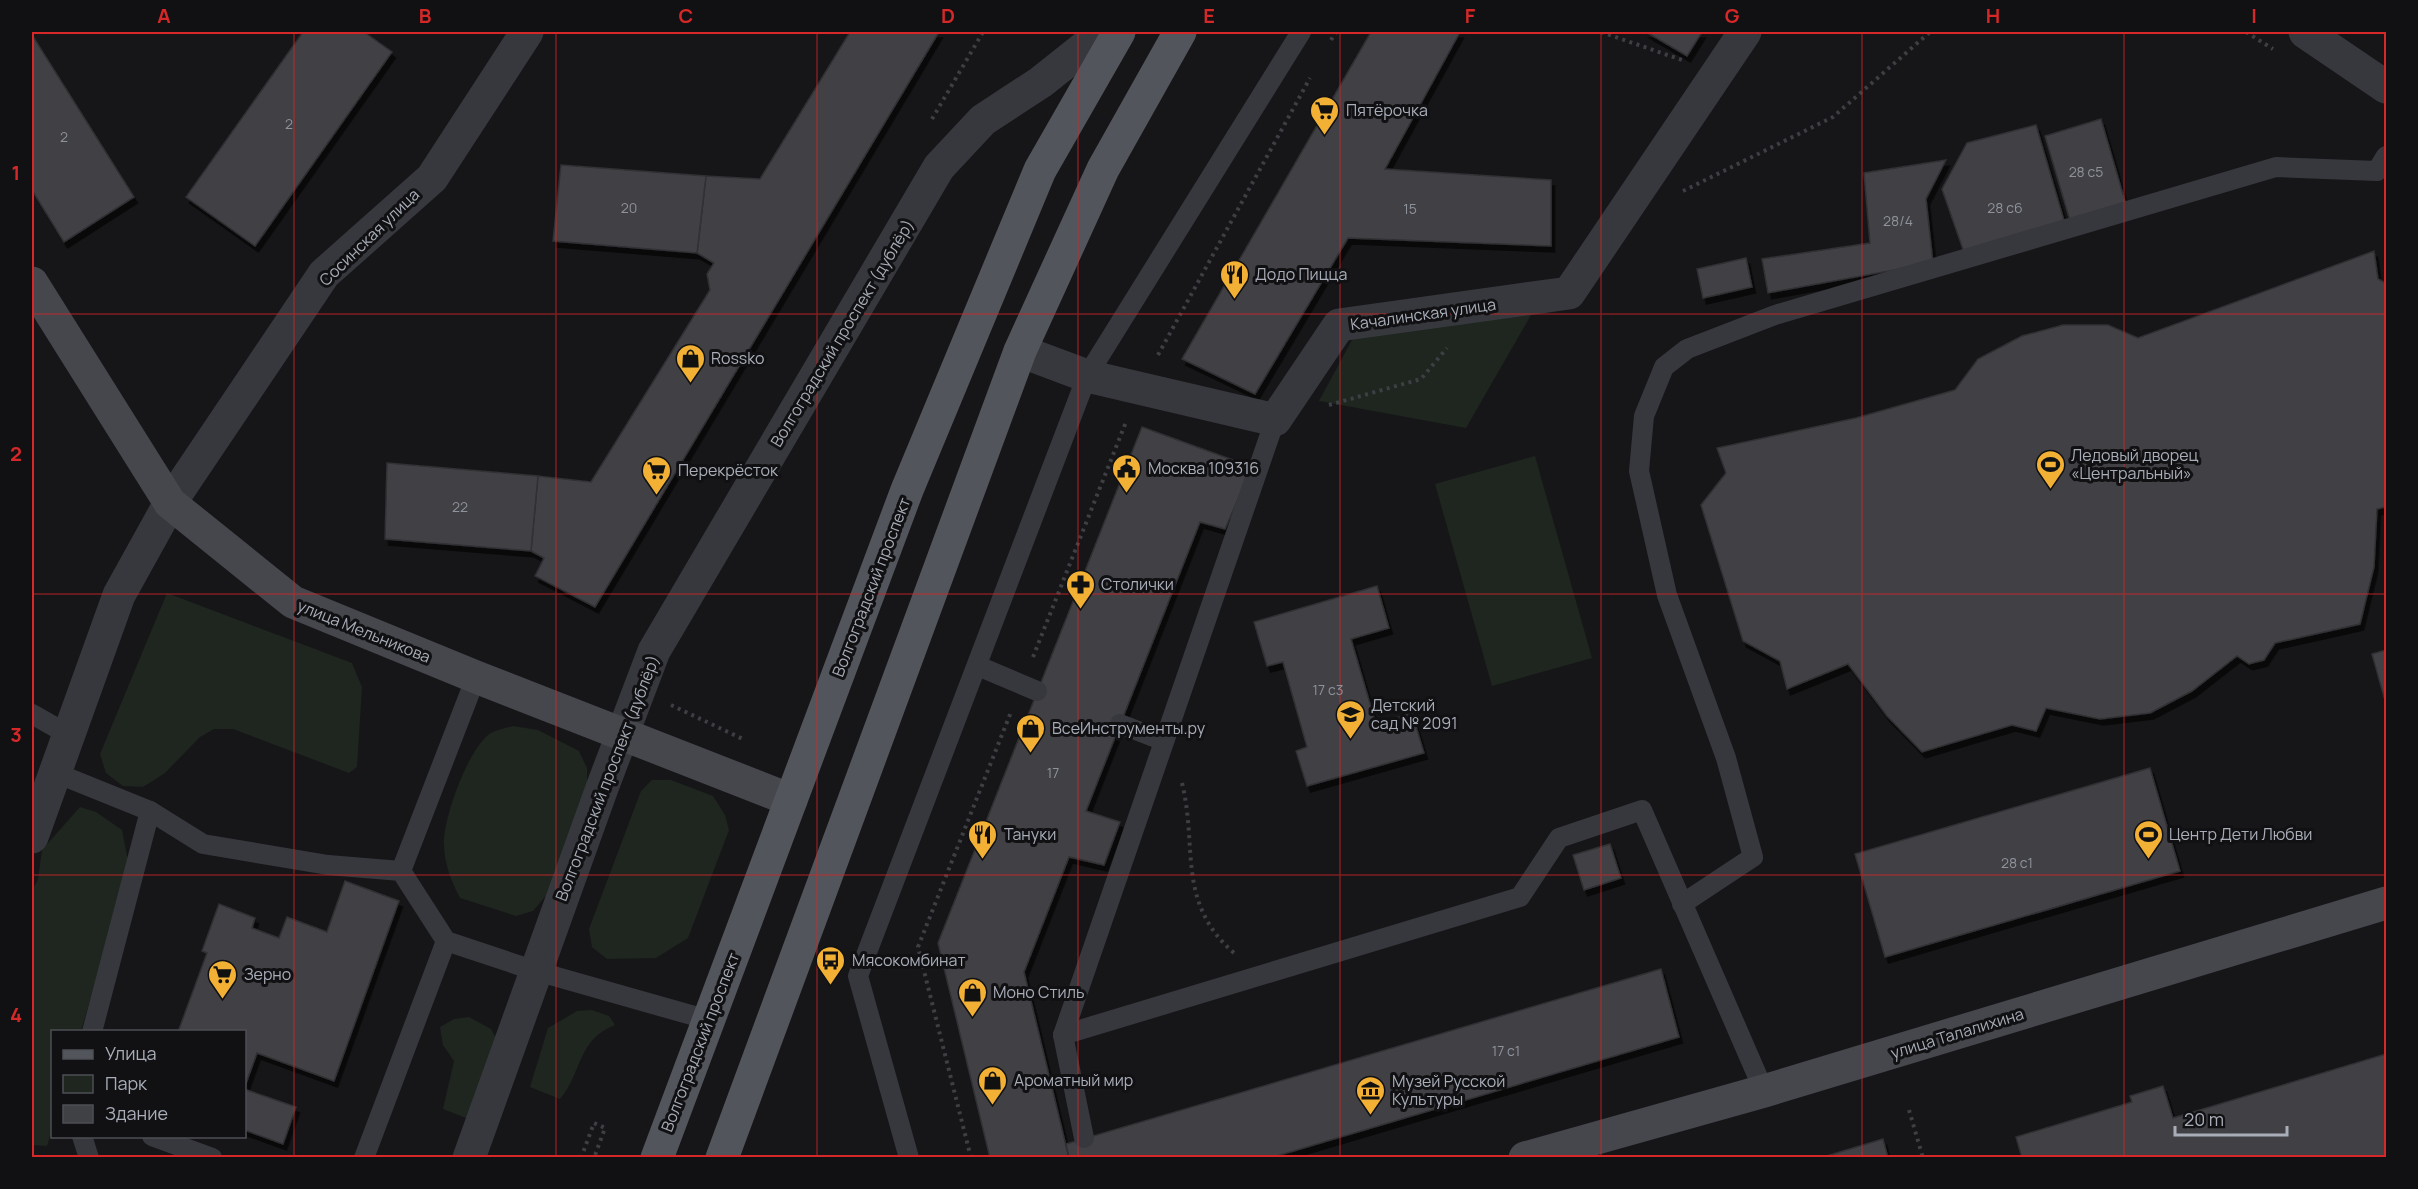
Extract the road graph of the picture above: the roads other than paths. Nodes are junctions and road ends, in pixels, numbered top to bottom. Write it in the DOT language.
graph roads {
  1 [pos="527,32"];
  2 [pos="1100,32"];
  3 [pos="1119,32"];
  4 [pos="1180,32"];
  5 [pos="1301,32"];
  6 [pos="1745,32"];
  7 [pos="2305,32"];
  8 [pos="2386,87"];
  9 [pos="2386,156"];
  10 [pos="32,284"];
  11 [pos="1020,351"];
  12 [pos="1087,376"];
  13 [pos="1275,420"];
  14 [pos="170,503"];
  15 [pos="978,666"];
  16 [pos="476,677"];
  17 [pos="1029,688"];
  18 [pos="32,714"];
  19 [pos="1120,724"];
  20 [pos="622,734"];
  21 [pos="69,735"];
  22 [pos="1164,741"];
  23 [pos="56,773"];
  24 [pos="791,800"];
  25 [pos="150,812"];
  26 [pos="32,837"];
  27 [pos="401,871"];
  28 [pos="2386,903"];
  29 [pos="1682,904"];
  30 [pos="446,941"];
  31 [pos="536,971"];
  32 [pos="709,1020"];
  33 [pos="93,1030"];
  34 [pos="1063,1035"];
  35 [pos="1764,1091"];
  36 [pos="82,1138"];
  37 [pos="155,1138"];
  38 [pos="1084,1138"];
  39 [pos="90,1157"];
  40 [pos="212,1158"];
  41 [pos="364,1158"];
  42 [pos="470,1158"];
  43 [pos="657,1158"];
  44 [pos="722,1158"];
  45 [pos="909,1158"];
  46 [pos="1526,1158"];
  1 -- 14 [label="street, Сосинская улица"];
  2 -- 20 [label="street, Волгоградский проспект (дублёр)"];
  3 -- 24 [label="main road, Волгоградский проспект"];
  4 -- 11 [label="main road"];
  5 -- 12 [label="lane"];
  6 -- 13 [label="street, Качалинская улица"];
  7 -- 8 [label="street"];
  9 -- 29 [label="lane"];
  10 -- 14 [label="street, улица Мельникова"];
  11 -- 12 [label="street"];
  11 -- 44 [label="main road"];
  12 -- 13 [label="street"];
  12 -- 15 [label="lane"];
  13 -- 22 [label="lane"];
  14 -- 16 [label="street, улица Мельникова"];
  14 -- 21 [label="street, Сосинская улица"];
  15 -- 17 [label="lane"];
  15 -- 45 [label="lane"];
  16 -- 20 [label="street, улица Мельникова"];
  16 -- 27 [label="lane"];
  18 -- 21 [label="lane"];
  19 -- 22 [label="lane"];
  20 -- 24 [label="street, улица Мельникова"];
  20 -- 31 [label="street, Волгоградский проспект (дублёр)"];
  21 -- 23 [label="street, Сосинская улица"];
  22 -- 34 [label="lane"];
  23 -- 25 [label="lane"];
  23 -- 26 [label="street, Сосинская улица"];
  24 -- 32 [label="main road, Волгоградский проспект"];
  25 -- 27 [label="lane"];
  25 -- 33 [label="lane"];
  27 -- 30 [label="lane"];
  28 -- 35 [label="street, улица Талалихина"];
  29 -- 34 [label="lane"];
  29 -- 35 [label="lane"];
  30 -- 31 [label="lane"];
  30 -- 41 [label="lane"];
  31 -- 32 [label="lane"];
  31 -- 42 [label="street, Волгоградский проспект (дублёр)"];
  32 -- 43 [label="main road, Волгоградский проспект"];
  34 -- 38 [label="lane"];
  35 -- 46 [label="street, улица Талалихина"];
  36 -- 39 [label="lane"];
  37 -- 40 [label="lane"];
}
